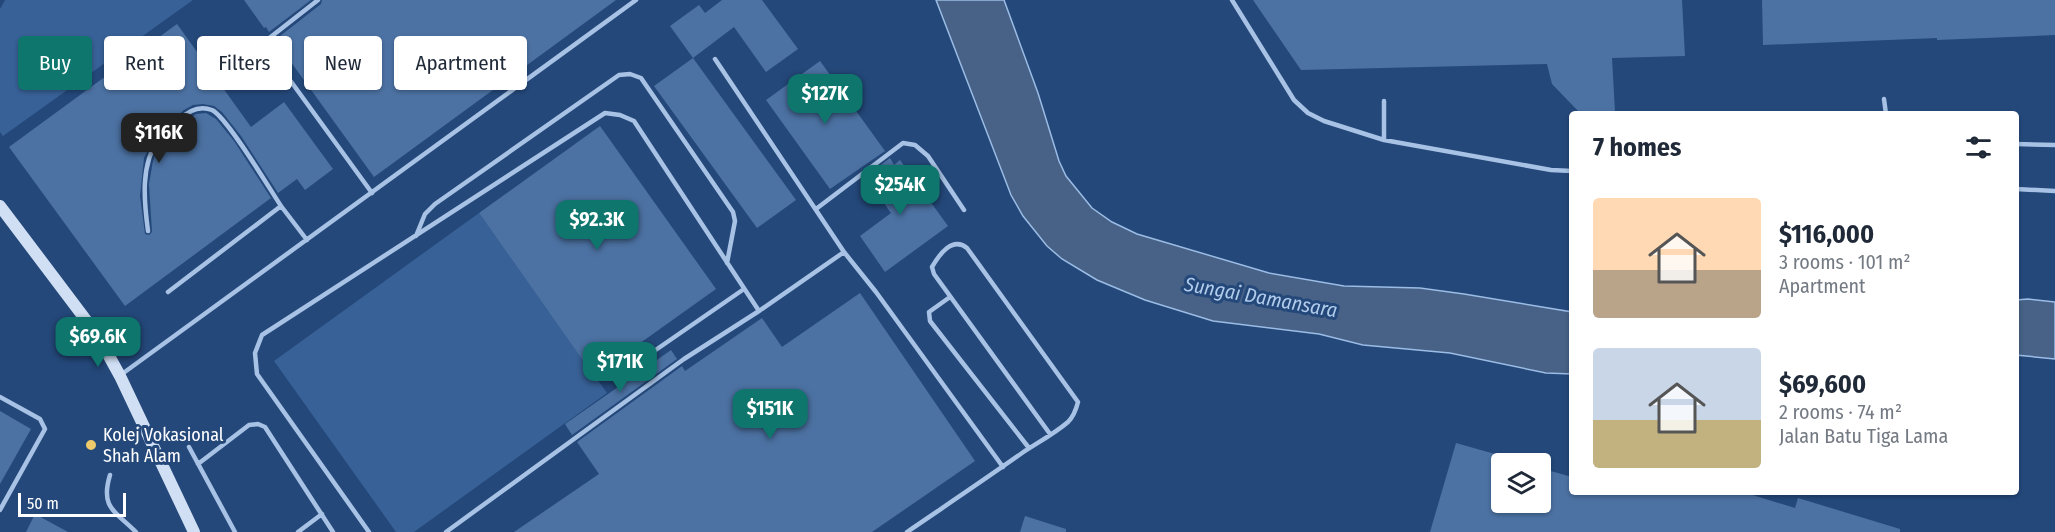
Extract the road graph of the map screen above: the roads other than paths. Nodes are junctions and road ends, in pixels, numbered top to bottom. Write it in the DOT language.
graph roads {
  1 [pos="318,0"];
  2 [pos="636,0"];
  3 [pos="1232,0"];
  4 [pos="715,58"];
  5 [pos="1884,99"];
  6 [pos="1384,101"];
  7 [pos="1886,111"];
  8 [pos="1384,140"];
  9 [pos="2019,144"];
  10 [pos="2055,145"];
  11 [pos="1569,171"];
  12 [pos="2019,189"];
  13 [pos="2055,191"];
  14 [pos="372,193"];
  15 [pos="0,206"];
  16 [pos="281,206"];
  17 [pos="816,209"];
  18 [pos="964,210"];
  19 [pos="148,231"];
  20 [pos="416,236"];
  21 [pos="307,240"];
  22 [pos="844,252"];
  23 [pos="727,263"];
  24 [pos="744,289"];
  25 [pos="168,292"];
  26 [pos="950,297"];
  27 [pos="759,311"];
  28 [pos="120,376"];
  29 [pos="618,376"];
  30 [pos="0,397"];
  31 [pos="1050,434"];
  32 [pos="189,447"];
  33 [pos="1029,448"];
  34 [pos="198,464"];
  35 [pos="1003,467"];
  36 [pos="110,475"];
  37 [pos="0,510"];
  38 [pos="321,514"];
  39 [pos="136,532"];
  40 [pos="194,532"];
  41 [pos="235,532"];
  42 [pos="298,532"];
  43 [pos="333,532"];
  44 [pos="369,532"];
  45 [pos="446,532"];
  46 [pos="907,532"];
  1 -- 14 [label="lane"];
  2 -- 14 [label="lane"];
  3 -- 8 [label="lane"];
  4 -- 17 [label="lane"];
  5 -- 7 [label="lane"];
  6 -- 8 [label="lane"];
  8 -- 11 [label="lane"];
  9 -- 10 [label="lane"];
  12 -- 13 [label="lane"];
  14 -- 21 [label="lane"];
  15 -- 28 [label="main road"];
  16 -- 19 [label="lane"];
  16 -- 21 [label="lane"];
  16 -- 25 [label="lane"];
  17 -- 18 [label="lane"];
  17 -- 22 [label="lane"];
  20 -- 23 [label="lane"];
  20 -- 23 [label="lane"];
  20 -- 44 [label="lane"];
  21 -- 28 [label="lane"];
  22 -- 27 [label="lane"];
  22 -- 35 [label="lane"];
  23 -- 24 [label="lane"];
  24 -- 27 [label="lane"];
  24 -- 29 [label="lane"];
  26 -- 31 [label="lane"];
  26 -- 31 [label="lane"];
  26 -- 33 [label="lane"];
  27 -- 45 [label="lane"];
  28 -- 40 [label="main road"];
  30 -- 37 [label="lane"];
  31 -- 33 [label="lane"];
  32 -- 34 [label="lane"];
  33 -- 35 [label="lane"];
  34 -- 38 [label="lane"];
  34 -- 41 [label="lane"];
  35 -- 46 [label="lane"];
  36 -- 39 [label="lane"];
  38 -- 42 [label="lane"];
  38 -- 43 [label="lane"];
}
